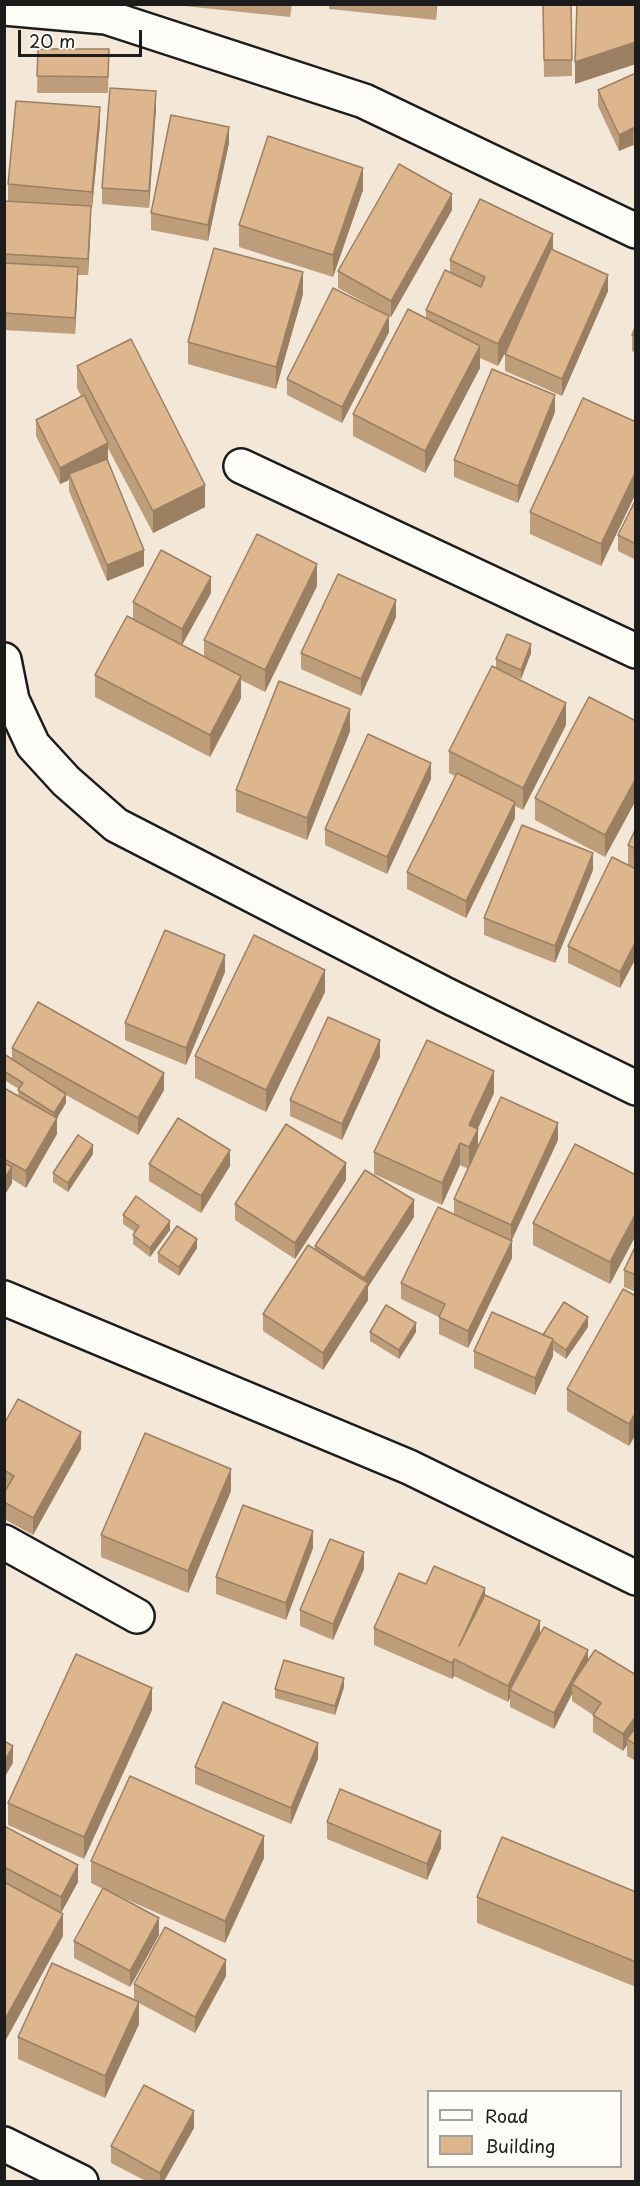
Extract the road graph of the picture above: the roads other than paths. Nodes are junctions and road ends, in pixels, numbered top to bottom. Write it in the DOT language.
graph roads {
  1 [pos="4,8"];
  2 [pos="107,10"];
  3 [pos="636,231"];
  4 [pos="241,466"];
  5 [pos="636,651"];
  6 [pos="4,660"];
  7 [pos="636,1088"];
  8 [pos="4,1298"];
  9 [pos="4,1542"];
  10 [pos="636,1578"];
  11 [pos="137,1616"];
  12 [pos="4,2144"];
  13 [pos="81,2181"];
  1 -- 2 [label="street"];
  2 -- 3 [label="street"];
  4 -- 5 [label="street"];
  6 -- 7 [label="street"];
  8 -- 10 [label="street"];
  9 -- 11 [label="street"];
  12 -- 13 [label="street"];
}
